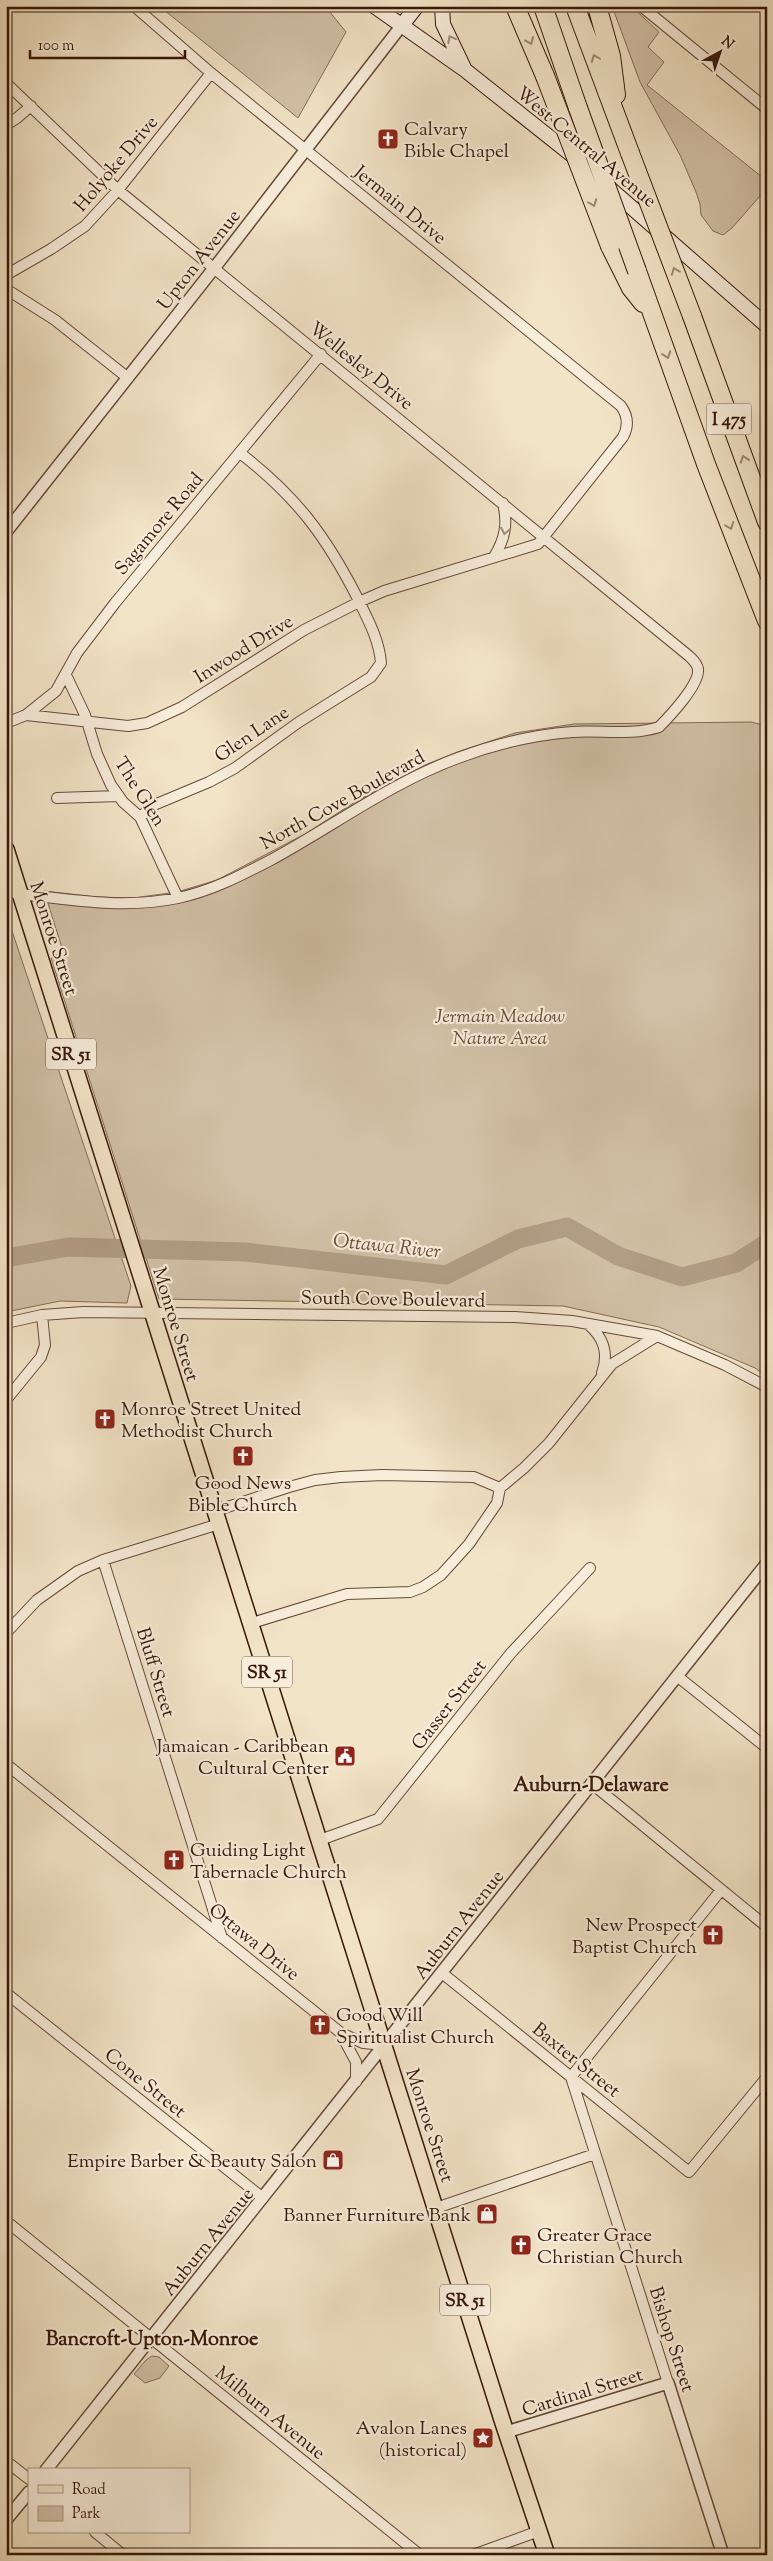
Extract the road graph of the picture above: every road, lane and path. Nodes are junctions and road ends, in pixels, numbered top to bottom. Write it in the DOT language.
graph roads {
  1 [pos="134,6"];
  2 [pos="374,6"];
  3 [pos="416,6"];
  4 [pos="442,6"];
  5 [pos="515,6"];
  6 [pos="543,6"];
  7 [pos="575,6"];
  8 [pos="597,6"];
  9 [pos="642,6"];
  10 [pos="402,25"];
  11 [pos="465,70"];
  12 [pos="212,73"];
  13 [pos="6,83"];
  14 [pos="31,106"];
  15 [pos="767,109"];
  16 [pos="6,125"];
  17 [pos="620,125"];
  18 [pos="307,149"];
  19 [pos="118,190"];
  20 [pos="215,268"];
  21 [pos="6,275"];
  22 [pos="6,289"];
  23 [pos="650,309"];
  24 [pos="767,326"];
  25 [pos="321,354"];
  26 [pos="128,378"];
  27 [pos="623,437"];
  28 [pos="240,452"];
  29 [pos="503,503"];
  30 [pos="767,522"];
  31 [pos="6,532"];
  32 [pos="544,537"];
  33 [pos="494,558"];
  34 [pos="359,602"];
  35 [pos="767,621"];
  36 [pos="698,670"];
  37 [pos="66,675"];
  38 [pos="26,715"];
  39 [pos="6,722"];
  40 [pos="87,722"];
  41 [pos="118,796"];
  42 [pos="57,798"];
  43 [pos="140,817"];
  44 [pos="6,849"];
  45 [pos="13,892"];
  46 [pos="178,898"];
  47 [pos="151,1305"];
  48 [pos="42,1315"];
  49 [pos="6,1323"];
  50 [pos="588,1324"];
  51 [pos="658,1336"];
  52 [pos="600,1378"];
  53 [pos="767,1387"];
  54 [pos="6,1400"];
  55 [pos="500,1488"];
  56 [pos="217,1518"];
  57 [pos="103,1560"];
  58 [pos="766,1567"];
  59 [pos="590,1568"];
  60 [pos="252,1623"];
  61 [pos="6,1633"];
  62 [pos="676,1676"];
  63 [pos="767,1748"];
  64 [pos="6,1764"];
  65 [pos="591,1783"];
  66 [pos="320,1840"];
  67 [pos="721,1890"];
  68 [pos="767,1927"];
  69 [pos="222,1938"];
  70 [pos="442,1973"];
  71 [pos="6,1993"];
  72 [pos="341,2033"];
  73 [pos="385,2046"];
  74 [pos="571,2077"];
  75 [pos="767,2077"];
  76 [pos="356,2082"];
  77 [pos="596,2154"];
  78 [pos="263,2198"];
  79 [pos="436,2208"];
  80 [pos="6,2221"];
  81 [pos="152,2338"];
  82 [pos="668,2382"];
  83 [pos="506,2432"];
  84 [pos="6,2462"];
  85 [pos="48,2468"];
  86 [pos="28,2478"];
  87 [pos="28,2493"];
  88 [pos="6,2520"];
  89 [pos="539,2531"];
  90 [pos="97,2534"];
  91 [pos="123,2555"];
  92 [pos="420,2555"];
  93 [pos="473,2555"];
  94 [pos="547,2555"];
  95 [pos="723,2555"];
  1 -- 12 [label="street, Jermain Drive"];
  2 -- 10 [label="main road, West Central Avenue"];
  3 -- 10 [label="main road, Upton Avenue"];
  11 -- 4 [label="main road, one-way"];
  5 -- 23 [label="highway, one-way, bridge"];
  6 -- 23 [label="highway, I 475, bridge"];
  17 -- 7 [label="highway, I 475, one-way"];
  8 -- 17 [label="highway"];
  9 -- 15 [label="street"];
  10 -- 11 [label="main road, West Central Avenue"];
  10 -- 18 [label="street, Upton Avenue"];
  11 -- 24 [label="main road, West Central Avenue"];
  12 -- 18 [label="street, Jermain Drive"];
  12 -- 19 [label="street, Holyoke Drive"];
  13 -- 14 [label="street, Wellesley Drive"];
  14 -- 16 [label="street"];
  14 -- 19 [label="street, Wellesley Drive"];
  30 -- 17 [label="highway, I 475, one-way, bridge"];
  18 -- 20 [label="street, Upton Avenue"];
  18 -- 27 [label="street, Jermain Drive"];
  19 -- 20 [label="street, Wellesley Drive"];
  19 -- 21 [label="street, Holyoke Drive"];
  20 -- 25 [label="street, Wellesley Drive"];
  20 -- 26 [label="street, Upton Avenue"];
  22 -- 26 [label="street"];
  23 -- 35 [label="highway, I 475, one-way"];
  25 -- 28 [label="street, Sagamore Road"];
  25 -- 29 [label="street, Wellesley Drive"];
  26 -- 31 [label="street, Upton Avenue"];
  27 -- 32 [label="street, Inwood Drive"];
  28 -- 34 [label="street"];
  28 -- 37 [label="street, Sagamore Road"];
  29 -- 32 [label="street, Wellesley Drive"];
  29 -- 33 [label="street, one-way"];
  32 -- 33 [label="street, Inwood Drive"];
  32 -- 36 [label="street, Wellesley Drive"];
  33 -- 34 [label="street, Inwood Drive"];
  34 -- 40 [label="street, Inwood Drive"];
  34 -- 43 [label="street, Glen Lane"];
  36 -- 46 [label="street, North Cove Boulevard"];
  37 -- 38 [label="street, Sagamore Road"];
  37 -- 40 [label="street, The Glen"];
  38 -- 39 [label="street, Inwood Drive"];
  38 -- 40 [label="street, Inwood Drive"];
  40 -- 41 [label="street, The Glen"];
  41 -- 42 [label="street"];
  41 -- 43 [label="street, The Glen"];
  43 -- 46 [label="street, The Glen"];
  44 -- 45 [label="main road, Monroe Street / SR 51"];
  45 -- 46 [label="street, North Cove Boulevard"];
  45 -- 47 [label="main road, Monroe Street / SR 51"];
  47 -- 48 [label="street, South Cove Boulevard"];
  47 -- 50 [label="street, South Cove Boulevard"];
  47 -- 56 [label="main road, Monroe Street / SR 51"];
  48 -- 49 [label="street, South Cove Boulevard"];
  48 -- 54 [label="street"];
  50 -- 51 [label="street, South Cove Boulevard"];
  50 -- 52 [label="street"];
  51 -- 52 [label="street"];
  51 -- 53 [label="street, South Cove Boulevard"];
  52 -- 55 [label="street"];
  55 -- 56 [label="street"];
  55 -- 60 [label="street"];
  56 -- 57 [label="street"];
  56 -- 60 [label="main road, Monroe Street / SR 51"];
  57 -- 61 [label="street"];
  57 -- 69 [label="street, Bluff Street"];
  58 -- 62 [label="street, Auburn Avenue"];
  59 -- 66 [label="street, Gasser Street"];
  60 -- 66 [label="main road, Monroe Street / SR 51"];
  62 -- 63 [label="street"];
  62 -- 65 [label="street, Auburn Avenue"];
  64 -- 69 [label="street, Ottawa Drive"];
  65 -- 67 [label="street"];
  65 -- 70 [label="street, Auburn Avenue"];
  66 -- 73 [label="main road, Monroe Street / SR 51"];
  67 -- 68 [label="street"];
  67 -- 74 [label="street"];
  69 -- 72 [label="street, Ottawa Drive"];
  70 -- 73 [label="street, Auburn Avenue"];
  70 -- 74 [label="street, Baxter Street"];
  71 -- 78 [label="street, Cone Street"];
  72 -- 73 [label="street, Ottawa Drive"];
  72 -- 76 [label="street, Ottawa Drive"];
  73 -- 76 [label="street, Auburn Avenue"];
  73 -- 79 [label="main road, Monroe Street / SR 51"];
  74 -- 75 [label="street, Baxter Street"];
  74 -- 77 [label="street, Bishop Street"];
  76 -- 78 [label="street, Auburn Avenue"];
  77 -- 79 [label="street"];
  77 -- 82 [label="street, Bishop Street"];
  78 -- 81 [label="street, Auburn Avenue"];
  79 -- 83 [label="main road, Monroe Street / SR 51"];
  80 -- 81 [label="street, Milburn Avenue"];
  81 -- 85 [label="street, Auburn Avenue"];
  81 -- 92 [label="street, Milburn Avenue"];
  82 -- 83 [label="street, Cardinal Street"];
  82 -- 95 [label="street, Bishop Street"];
  83 -- 89 [label="main road, Monroe Street / SR 51"];
  84 -- 86 [label="street"];
  87 -- 88 [label="street"];
  89 -- 93 [label="street"];
  89 -- 94 [label="main road, Monroe Street / SR 51"];
  90 -- 91 [label="street"];
}
